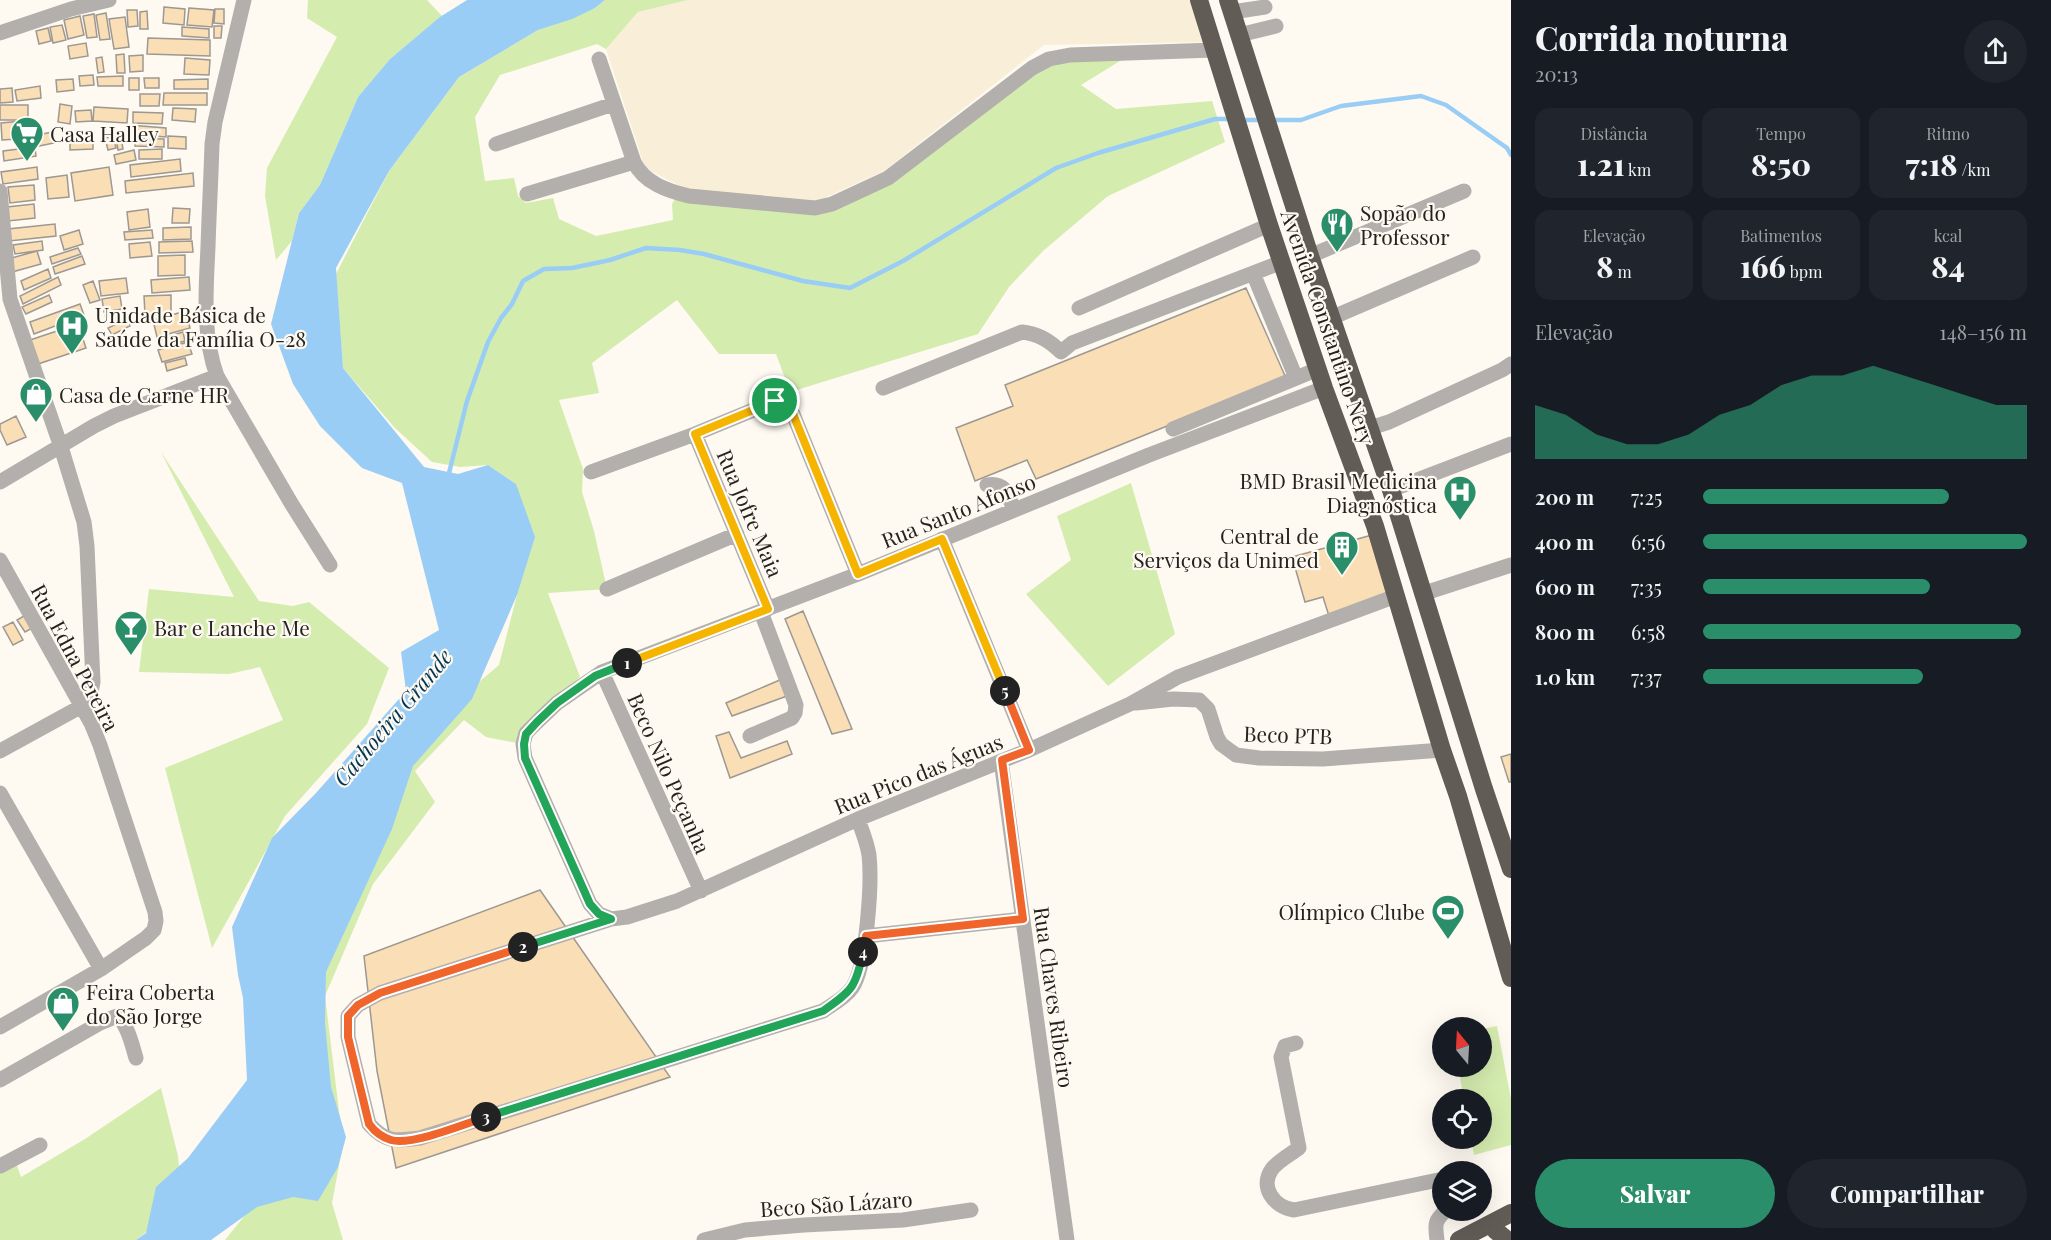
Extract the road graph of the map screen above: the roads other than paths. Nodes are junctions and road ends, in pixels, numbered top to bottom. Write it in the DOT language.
graph roads {
  1 [pos="109,0"];
  2 [pos="244,0"];
  3 [pos="1199,0"];
  4 [pos="1230,6"];
  5 [pos="1265,7"];
  6 [pos="1276,26"];
  7 [pos="0,33"];
  8 [pos="1239,35"];
  9 [pos="1214,50"];
  10 [pos="599,59"];
  11 [pos="613,104"];
  12 [pos="496,144"];
  13 [pos="634,162"];
  14 [pos="0,191"];
  15 [pos="1464,191"];
  16 [pos="527,194"];
  17 [pos="1269,225"];
  18 [pos="1310,256"];
  19 [pos="1473,257"];
  20 [pos="1282,262"];
  21 [pos="1253,273"];
  22 [pos="5,298"];
  23 [pos="1079,308"];
  24 [pos="1331,318"];
  25 [pos="1511,364"];
  26 [pos="1318,369"];
  27 [pos="218,376"];
  28 [pos="1296,378"];
  29 [pos="883,388"];
  30 [pos="1324,388"];
  31 [pos="1370,428"];
  32 [pos="1173,429"];
  33 [pos="695,434"];
  34 [pos="1511,444"];
  35 [pos="61,447"];
  36 [pos="591,472"];
  37 [pos="0,482"];
  38 [pos="987,485"];
  39 [pos="1391,489"];
  40 [pos="1014,510"];
  41 [pos="736,534"];
  42 [pos="942,539"];
  43 [pos="0,560"];
  44 [pos="330,565"];
  45 [pos="1511,565"];
  46 [pos="858,574"];
  47 [pos="607,589"];
  48 [pos="1422,594"];
  49 [pos="1396,596"];
  50 [pos="765,610"];
  51 [pos="602,672"];
  52 [pos="1130,704"];
  53 [pos="82,706"];
  54 [pos="750,736"];
  55 [pos="1029,750"];
  56 [pos="1442,750"];
  57 [pos="0,751"];
  58 [pos="1002,760"];
  59 [pos="0,793"];
  60 [pos="858,819"];
  61 [pos="1511,869"];
  62 [pos="700,891"];
  63 [pos="611,919"];
  64 [pos="1023,919"];
  65 [pos="866,936"];
  66 [pos="101,969"];
  67 [pos="1511,978"];
  68 [pos="0,1027"];
  69 [pos="1296,1043"];
  70 [pos="136,1058"];
  71 [pos="0,1080"];
  72 [pos="40,1145"];
  73 [pos="0,1166"];
  74 [pos="1432,1181"];
  75 [pos="971,1210"];
  76 [pos="1511,1213"];
  77 [pos="1437,1221"];
  78 [pos="1504,1232"];
  79 [pos="806,1233"];
  80 [pos="704,1240"];
  81 [pos="1067,1240"];
  82 [pos="1437,1240"];
  83 [pos="1460,1240"];
  1 -- 7 [label="street"];
  2 -- 27 [label="street"];
  3 -- 9 [label="highway, Avenida Constantino Nery"];
  4 -- 5 [label="street"];
  4 -- 8 [label="highway, Avenida Constantino Nery"];
  6 -- 8 [label="street"];
  8 -- 18 [label="highway, Avenida Constantino Nery"];
  9 -- 13 [label="street"];
  9 -- 17 [label="highway, Avenida Constantino Nery"];
  10 -- 11 [label="street"];
  11 -- 12 [label="street"];
  11 -- 13 [label="street"];
  13 -- 16 [label="street"];
  14 -- 22 [label="street"];
  15 -- 18 [label="street"];
  17 -- 20 [label="highway, Avenida Constantino Nery"];
  17 -- 23 [label="street"];
  18 -- 24 [label="highway, Avenida Constantino Nery"];
  19 -- 24 [label="street"];
  20 -- 21 [label="street"];
  20 -- 26 [label="highway, Avenida Constantino Nery"];
  21 -- 28 [label="street"];
  21 -- 29 [label="street"];
  22 -- 35 [label="street"];
  24 -- 31 [label="highway, Avenida Constantino Nery"];
  25 -- 31 [label="street"];
  26 -- 28 [label="street"];
  26 -- 30 [label="highway, Avenida Constantino Nery"];
  27 -- 35 [label="street"];
  27 -- 44 [label="street"];
  28 -- 32 [label="street"];
  30 -- 40 [label="street, Rua Santo Afonso"];
  30 -- 49 [label="highway, Avenida Constantino Nery"];
  31 -- 39 [label="highway, Avenida Constantino Nery"];
  33 -- 36 [label="street"];
  33 -- 41 [label="street, Rua Jofre Maia"];
  33 -- 46 [label="street"];
  34 -- 39 [label="street"];
  35 -- 37 [label="street"];
  35 -- 53 [label="street"];
  38 -- 40 [label="street"];
  39 -- 48 [label="highway, Avenida Constantino Nery"];
  40 -- 42 [label="street, Rua Santo Afonso"];
  41 -- 47 [label="street"];
  41 -- 50 [label="street, Rua Jofre Maia"];
  42 -- 46 [label="street, Rua Santo Afonso"];
  42 -- 55 [label="street"];
  43 -- 53 [label="street, Rua Edna Pereira"];
  45 -- 48 [label="street"];
  46 -- 50 [label="street, Rua Santo Afonso"];
  48 -- 61 [label="highway, Avenida Constantino Nery"];
  49 -- 52 [label="street, Rua Pico das Águas"];
  49 -- 56 [label="highway, Avenida Constantino Nery"];
  50 -- 51 [label="street, Rua Santo Afonso"];
  50 -- 54 [label="street, Rua Jofre Maia"];
  51 -- 62 [label="street, Beco Nilo Peçanha"];
  51 -- 63 [label="street, Rua Santo Afonso"];
  52 -- 55 [label="street, Rua Pico das Águas"];
  52 -- 56 [label="street, Beco PTB"];
  53 -- 57 [label="street"];
  53 -- 66 [label="street, Rua Edna Pereira"];
  55 -- 58 [label="street, Rua Pico das Águas"];
  56 -- 67 [label="highway, Avenida Constantino Nery"];
  58 -- 60 [label="street, Rua Pico das Águas"];
  58 -- 64 [label="street, Rua Chaves Ribeiro"];
  59 -- 66 [label="street"];
  60 -- 62 [label="street, Rua Pico das Águas"];
  60 -- 65 [label="street, Rua Pico das Águas"];
  62 -- 63 [label="street, Rua Pico das Águas"];
  63 -- 65 [label="street, Rua Pico das Águas"];
  64 -- 65 [label="street"];
  64 -- 81 [label="street, Rua Chaves Ribeiro"];
  66 -- 68 [label="street"];
  69 -- 74 [label="street"];
  70 -- 71 [label="street"];
  72 -- 73 [label="street"];
  75 -- 79 [label="street, Beco São Lázaro"];
  76 -- 83 [label="highway"];
  77 -- 82 [label="street"];
  78 -- 83 [label="highway"];
  79 -- 80 [label="street, Beco São Lázaro"];
}
